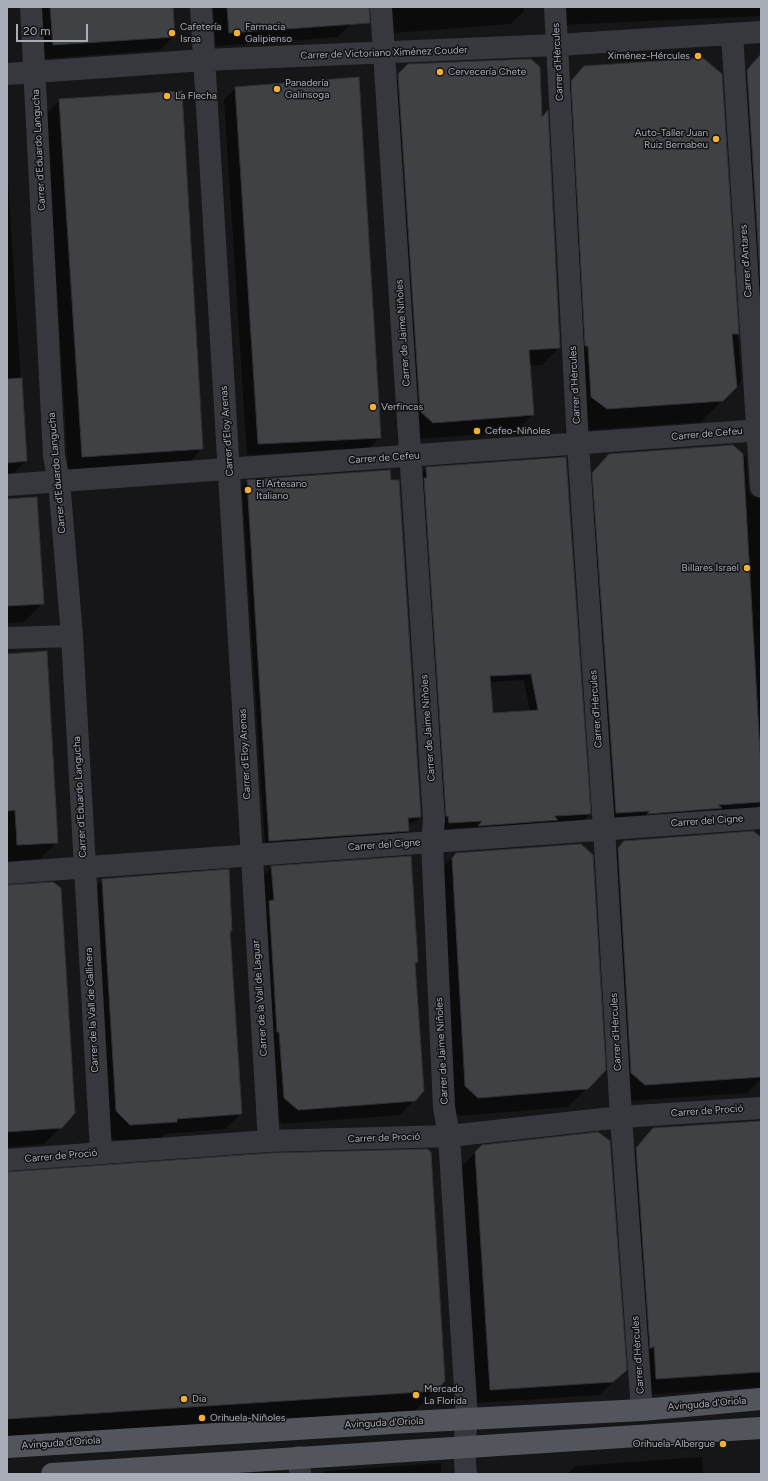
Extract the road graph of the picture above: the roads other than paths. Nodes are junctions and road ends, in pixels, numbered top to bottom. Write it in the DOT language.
graph roads {
  1 [pos="31,7"];
  2 [pos="201,7"];
  3 [pos="381,7"];
  4 [pos="555,7"];
  5 [pos="761,32"];
  6 [pos="732,34"];
  7 [pos="558,45"];
  8 [pos="386,52"];
  9 [pos="204,60"];
  10 [pos="36,71"];
  11 [pos="7,74"];
  12 [pos="759,430"];
  13 [pos="578,444"];
  14 [pos="410,456"];
  15 [pos="229,469"];
  16 [pos="59,481"];
  17 [pos="7,485"];
  18 [pos="761,488"];
  19 [pos="72,636"];
  20 [pos="7,638"];
  21 [pos="761,818"];
  22 [pos="604,828"];
  23 [pos="432,842"];
  24 [pos="251,855"];
  25 [pos="84,868"];
  26 [pos="7,873"];
  27 [pos="761,1108"];
  28 [pos="621,1117"];
  29 [pos="449,1136"];
  30 [pos="269,1141"];
  31 [pos="101,1152"];
  32 [pos="7,1160"];
  33 [pos="761,1399"];
  34 [pos="642,1410"];
  35 [pos="467,1419"];
  36 [pos="761,1428"];
  37 [pos="7,1447"];
  38 [pos="464,1448"];
  39 [pos="300,1465"];
  40 [pos="52,1474"];
  41 [pos="466,1474"];
  1 -- 10 [label="street, Carrer d'Eduardo Langucha"];
  2 -- 9 [label="street, Carrer d'Eloy Arenas"];
  3 -- 8 [label="street, Carrer de Jaime Niñoles"];
  4 -- 7 [label="street, Carrer d'Hèrcules"];
  5 -- 6 [label="street, Carrer de Victoriano Ximénez Couder"];
  6 -- 7 [label="street, Carrer de Victoriano Ximénez Couder"];
  6 -- 12 [label="street, Carrer d'Antares"];
  7 -- 8 [label="street, Carrer de Victoriano Ximénez Couder"];
  7 -- 13 [label="street, Carrer d'Hèrcules"];
  8 -- 9 [label="street, Carrer de Victoriano Ximénez Couder"];
  8 -- 14 [label="street, Carrer de Jaime Niñoles"];
  9 -- 10 [label="street, Carrer de Victoriano Ximénez Couder"];
  9 -- 15 [label="street, Carrer d'Eloy Arenas"];
  10 -- 11 [label="street, Carrer de Victoriano Ximénez Couder"];
  10 -- 16 [label="street, Carrer d'Eduardo Langucha"];
  12 -- 13 [label="street, Carrer de Cefeu"];
  12 -- 18 [label="street, Carrer d'Antares"];
  13 -- 14 [label="street, Carrer de Cefeu"];
  13 -- 22 [label="street, Carrer d'Hèrcules"];
  14 -- 15 [label="street, Carrer de Cefeu"];
  14 -- 23 [label="street, Carrer de Jaime Niñoles"];
  15 -- 16 [label="street, Carrer de Cefeu"];
  15 -- 24 [label="street, Carrer d'Eloy Arenas"];
  16 -- 17 [label="street, Carrer de Cefeu"];
  16 -- 19 [label="street, Carrer d'Eduardo Langucha"];
  19 -- 20 [label="street"];
  19 -- 25 [label="street, Carrer d'Eduardo Langucha"];
  21 -- 22 [label="street, Carrer del Cigne"];
  22 -- 23 [label="street, Carrer del Cigne"];
  22 -- 28 [label="street, Carrer d'Hèrcules"];
  23 -- 24 [label="street, Carrer del Cigne"];
  23 -- 29 [label="street, Carrer de Jaime Niñoles"];
  24 -- 25 [label="street, Carrer del Cigne"];
  24 -- 30 [label="street, Carrer de la Vall de Laguar"];
  25 -- 26 [label="street, Carrer del Cigne"];
  25 -- 31 [label="street, Carrer de la Vall de Gallinera"];
  27 -- 28 [label="street, Carrer de Proció"];
  28 -- 29 [label="street, Carrer de Proció"];
  28 -- 34 [label="street, Carrer d'Hèrcules"];
  29 -- 30 [label="street, Carrer de Proció"];
  29 -- 35 [label="street, Carrer de Jaime Niñoles"];
  30 -- 31 [label="street, Carrer de Proció"];
  31 -- 32 [label="street, Carrer de Proció"];
  33 -- 34 [label="main road, Avinguda d'Oriola"];
  34 -- 35 [label="main road, Avinguda d'Oriola"];
  35 -- 37 [label="main road, Avinguda d'Oriola"];
  35 -- 38 [label="street, Carrer de Jaime Niñoles"];
  36 -- 38 [label="main road"];
  38 -- 39 [label="main road"];
  38 -- 41 [label="street, Carrer de Jaime Niñoles"];
  39 -- 40 [label="main road"];
}
